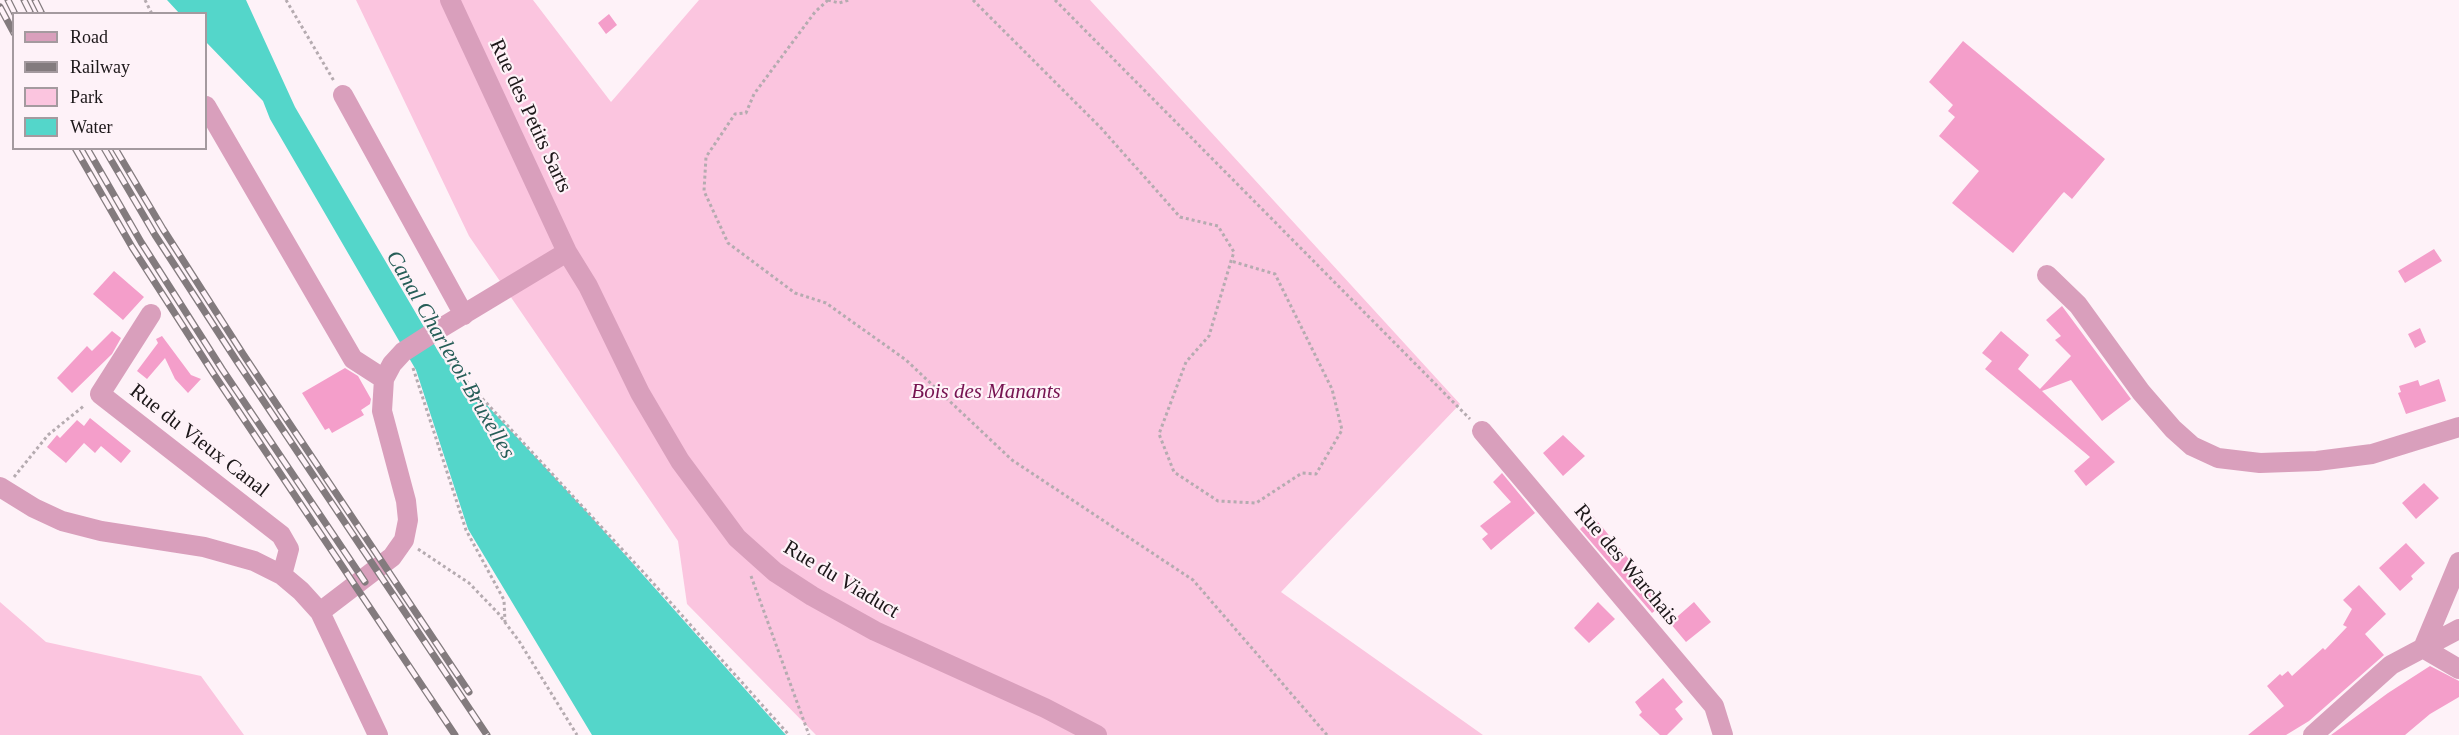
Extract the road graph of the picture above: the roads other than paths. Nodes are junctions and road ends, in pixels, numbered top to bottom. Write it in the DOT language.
graph roads {
  1 [pos="450,0"];
  2 [pos="343,95"];
  3 [pos="207,108"];
  4 [pos="567,252"];
  5 [pos="2047,275"];
  6 [pos="151,315"];
  7 [pos="464,315"];
  8 [pos="384,379"];
  9 [pos="2459,427"];
  10 [pos="1482,431"];
  11 [pos="2,488"];
  12 [pos="2459,562"];
  13 [pos="282,575"];
  14 [pos="320,612"];
  15 [pos="2459,629"];
  16 [pos="2423,648"];
  17 [pos="2459,669"];
  18 [pos="378,735"];
  19 [pos="1097,735"];
  20 [pos="1723,735"];
  21 [pos="2313,735"];
  1 -- 4 [label="street, Rue des Petits Sarts"];
  2 -- 7 [label="street"];
  3 -- 8 [label="street"];
  4 -- 7 [label="street"];
  4 -- 19 [label="street, Rue du Viaduct"];
  5 -- 9 [label="street"];
  6 -- 13 [label="street, Rue du Vieux Canal"];
  7 -- 8 [label="street"];
  8 -- 14 [label="street"];
  10 -- 20 [label="street, Rue des Warchais"];
  11 -- 13 [label="street"];
  12 -- 16 [label="street"];
  13 -- 14 [label="street"];
  14 -- 18 [label="street"];
  15 -- 16 [label="street"];
  16 -- 17 [label="street"];
  16 -- 21 [label="street"];
}
